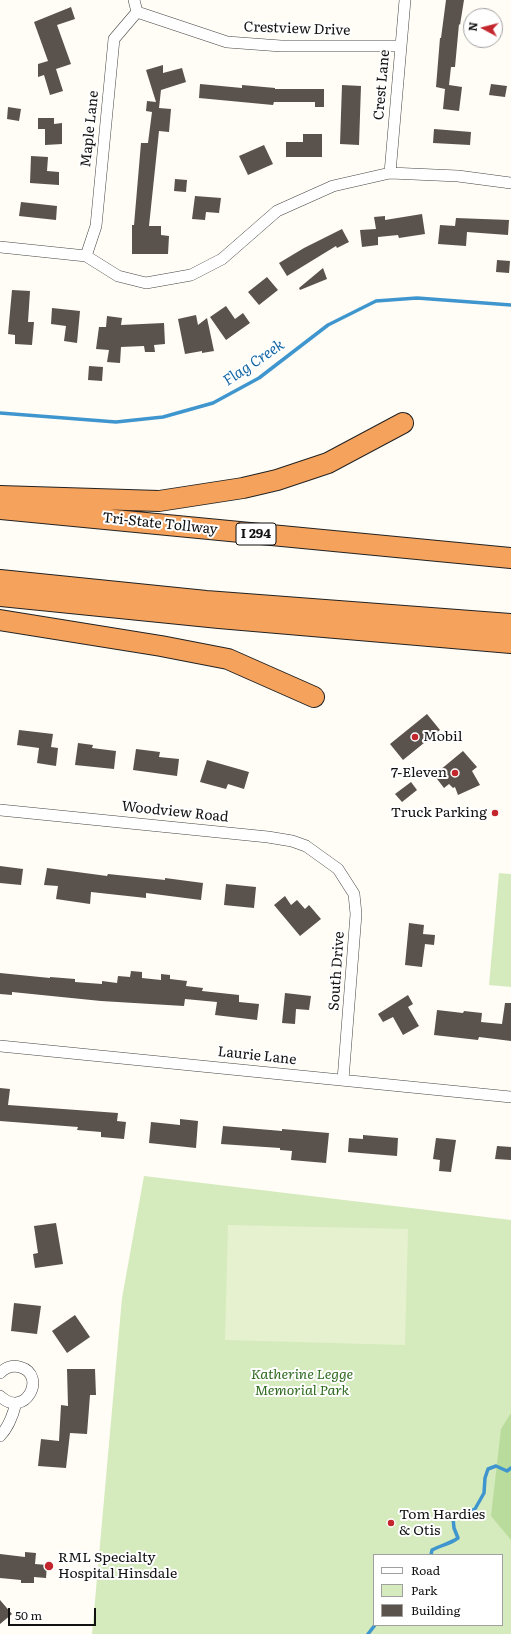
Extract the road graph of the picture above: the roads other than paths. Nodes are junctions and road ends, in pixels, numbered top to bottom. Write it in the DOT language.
graph roads {
  1 [pos="134,0"];
  2 [pos="405,0"];
  3 [pos="137,12"];
  4 [pos="400,46"];
  5 [pos="390,173"];
  6 [pos="511,183"];
  7 [pos="0,247"];
  8 [pos="86,256"];
  9 [pos="403,423"];
  10 [pos="0,496"];
  11 [pos="0,509"];
  12 [pos="511,558"];
  13 [pos="0,580"];
  14 [pos="0,596"];
  15 [pos="0,620"];
  16 [pos="511,624"];
  17 [pos="511,643"];
  18 [pos="314,697"];
  19 [pos="0,810"];
  20 [pos="338,869"];
  21 [pos="0,1046"];
  22 [pos="343,1080"];
  23 [pos="511,1097"];
  24 [pos="0,1373"];
  25 [pos="0,1396"];
  26 [pos="16,1403"];
  27 [pos="0,1436"];
  1 -- 3 [label="street"];
  2 -- 4 [label="street, Crest Lane"];
  3 -- 4 [label="street, Crestview Drive"];
  3 -- 8 [label="street, Maple Lane"];
  4 -- 5 [label="street, Crest Lane"];
  5 -- 6 [label="street"];
  5 -- 8 [label="street"];
  7 -- 8 [label="street"];
  9 -- 10 [label="highway"];
  11 -- 12 [label="highway, Tri-State Tollway / I 294"];
  13 -- 16 [label="highway"];
  14 -- 17 [label="highway"];
  15 -- 18 [label="highway"];
  19 -- 20 [label="street, Woodview Road"];
  20 -- 22 [label="street, South Drive"];
  21 -- 22 [label="street, Laurie Lane"];
  22 -- 23 [label="street, Laurie Lane"];
  24 -- 26 [label="street"];
  25 -- 26 [label="street"];
  26 -- 27 [label="street"];
}
